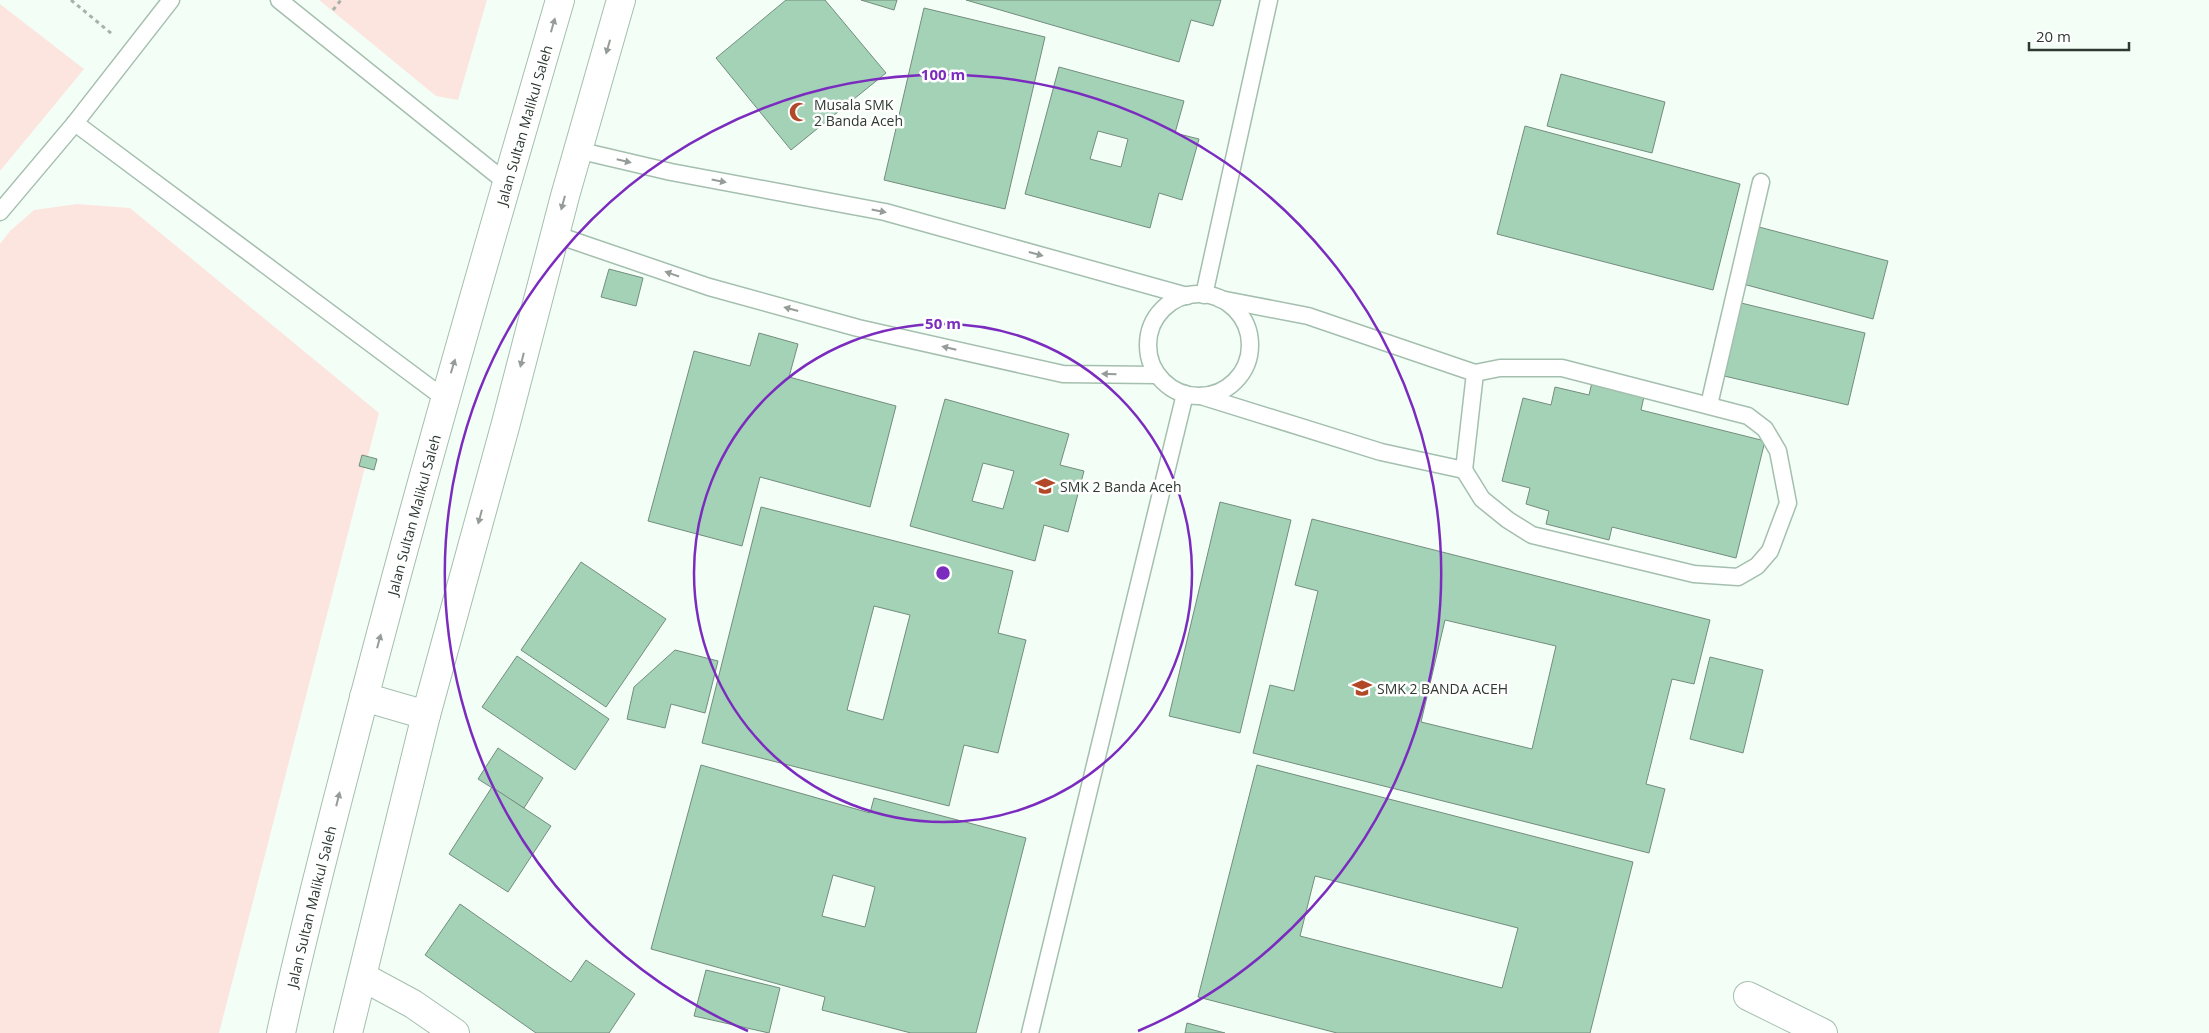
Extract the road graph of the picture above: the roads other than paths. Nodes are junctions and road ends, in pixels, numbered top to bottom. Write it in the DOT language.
graph roads {
  1 [pos="171,0"];
  2 [pos="279,0"];
  3 [pos="560,0"];
  4 [pos="621,0"];
  5 [pos="1269,0"];
  6 [pos="75,123"];
  7 [pos="577,150"];
  8 [pos="1761,182"];
  9 [pos="506,183"];
  10 [pos="0,212"];
  11 [pos="554,234"];
  12 [pos="1204,295"];
  13 [pos="1187,296"];
  14 [pos="1220,299"];
  15 [pos="1475,373"];
  16 [pos="1158,375"];
  17 [pos="1184,394"];
  18 [pos="1201,396"];
  19 [pos="444,398"];
  20 [pos="1710,405"];
  21 [pos="1464,470"];
  22 [pos="364,697"];
  23 [pos="426,715"];
  24 [pos="362,977"];
  25 [pos="1748,996"];
  26 [pos="281,1033"];
  27 [pos="348,1033"];
  28 [pos="455,1033"];
  29 [pos="1030,1033"];
  30 [pos="1823,1033"];
  1 -- 6 [label="lane"];
  2 -- 9 [label="lane"];
  9 -- 3 [label="main road, Jalan Sultan Malikul Saleh, one-way"];
  4 -- 7 [label="main road, one-way"];
  5 -- 12 [label="lane"];
  6 -- 10 [label="lane"];
  6 -- 19 [label="lane"];
  7 -- 11 [label="main road, one-way"];
  7 -- 13 [label="lane, one-way"];
  8 -- 20 [label="lane"];
  19 -- 9 [label="main road, Jalan Sultan Malikul Saleh, one-way"];
  16 -- 11 [label="lane, one-way"];
  11 -- 23 [label="main road, one-way"];
  12 -- 13 [label="lane"];
  12 -- 14 [label="lane"];
  13 -- 16 [label="lane"];
  14 -- 15 [label="lane"];
  14 -- 18 [label="lane"];
  15 -- 20 [label="lane"];
  15 -- 21 [label="lane"];
  16 -- 17 [label="lane"];
  17 -- 18 [label="lane"];
  17 -- 29 [label="lane"];
  18 -- 21 [label="lane"];
  22 -- 19 [label="main road, Jalan Sultan Malikul Saleh, one-way"];
  20 -- 21 [label="lane"];
  22 -- 23 [label="main road"];
  26 -- 22 [label="main road, Jalan Sultan Malikul Saleh, one-way"];
  23 -- 24 [label="main road"];
  24 -- 27 [label="main road"];
  24 -- 28 [label="main road"];
  25 -- 30 [label="main road"];
}
